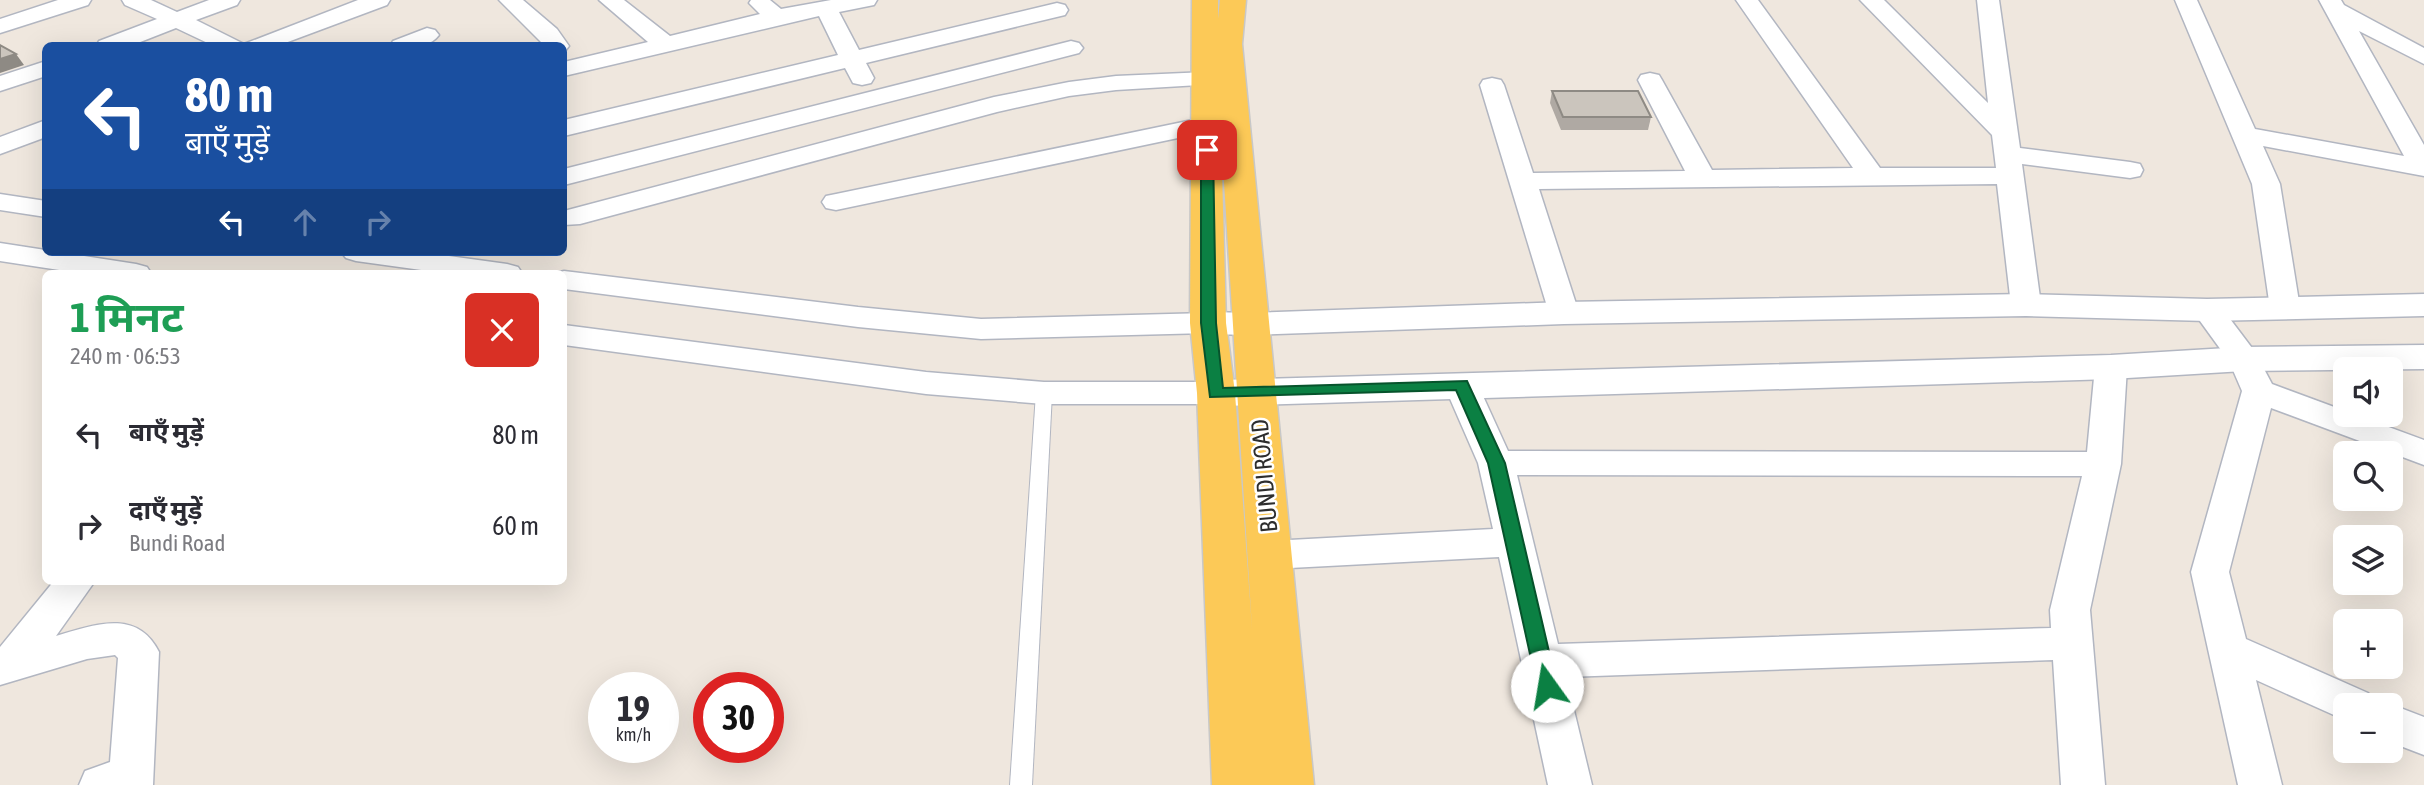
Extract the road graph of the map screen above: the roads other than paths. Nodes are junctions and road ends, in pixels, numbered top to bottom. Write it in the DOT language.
graph roads {
  1 [pos="80,0"];
  2 [pos="133,0"];
  3 [pos="229,0"];
  4 [pos="379,0"];
  5 [pos="510,0"];
  6 [pos="610,0"];
  7 [pos="756,0"];
  8 [pos="866,0"];
  9 [pos="1205,0"];
  10 [pos="1233,0"];
  11 [pos="1747,0"];
  12 [pos="1871,0"];
  13 [pos="1988,0"];
  14 [pos="2186,0"];
  15 [pos="1055,5"];
  16 [pos="2333,5"];
  17 [pos="826,8"];
  18 [pos="777,17"];
  19 [pos="177,20"];
  20 [pos="0,26"];
  21 [pos="428,35"];
  22 [pos="118,42"];
  23 [pos="225,42"];
  24 [pos="265,42"];
  25 [pos="411,42"];
  26 [pos="554,42"];
  27 [pos="665,44"];
  28 [pos="1071,48"];
  29 [pos="2424,57"];
  30 [pos="851,59"];
  31 [pos="567,64"];
  32 [pos="42,69"];
  33 [pos="1207,79"];
  34 [pos="1650,80"];
  35 [pos="0,84"];
  36 [pos="1492,85"];
  37 [pos="1085,87"];
  38 [pos="873,98"];
  39 [pos="1207,125"];
  40 [pos="567,127"];
  41 [pos="42,130"];
  42 [pos="2245,135"];
  43 [pos="0,146"];
  44 [pos="2007,154"];
  45 [pos="2424,168"];
  46 [pos="2130,170"];
  47 [pos="567,176"];
  48 [pos="1872,176"];
  49 [pos="1703,178"];
  50 [pos="1522,181"];
  51 [pos="42,193"];
  52 [pos="836,202"];
  53 [pos="9,204"];
  54 [pos="42,208"];
  55 [pos="570,218"];
  56 [pos="0,252"];
  57 [pos="385,256"];
  58 [pos="117,270"];
  59 [pos="485,270"];
  60 [pos="567,280"];
  61 [pos="2026,304"];
  62 [pos="2424,305"];
  63 [pos="2285,308"];
  64 [pos="2207,310"];
  65 [pos="1564,313"];
  66 [pos="1208,323"];
  67 [pos="1251,324"];
  68 [pos="567,335"];
  69 [pos="2424,357"];
  70 [pos="2111,367"];
  71 [pos="2252,375"];
  72 [pos="1461,385"];
  73 [pos="1256,392"];
  74 [pos="1044,393"];
  75 [pos="1216,393"];
  76 [pos="2424,453"];
  77 [pos="1496,463"];
  78 [pos="2103,464"];
  79 [pos="1514,542"];
  80 [pos="1271,555"];
  81 [pos="73,585"];
  82 [pos="2072,643"];
  83 [pos="2228,649"];
  84 [pos="1542,661"];
  85 [pos="4,667"];
  86 [pos="2333,696"];
  87 [pos="2403,728"];
  88 [pos="2424,737"];
  89 [pos="121,781"];
  90 [pos="1021,785"];
  91 [pos="1238,785"];
  92 [pos="1288,785"];
  93 [pos="1570,785"];
  94 [pos="2083,785"];
  95 [pos="2260,785"];
  1 -- 20 [label="street"];
  2 -- 19 [label="street"];
  3 -- 19 [label="street"];
  4 -- 24 [label="street"];
  5 -- 26 [label="street"];
  6 -- 27 [label="street"];
  7 -- 18 [label="street"];
  8 -- 17 [label="street"];
  9 -- 33 [label="main road, BUNDI ROAD"];
  10 -- 67 [label="main road, BUNDI ROAD"];
  11 -- 48 [label="street"];
  12 -- 44 [label="street"];
  13 -- 44 [label="street"];
  14 -- 42 [label="street"];
  15 -- 28 [label="street"];
  15 -- 30 [label="street"];
  16 -- 29 [label="street"];
  16 -- 45 [label="street"];
  17 -- 18 [label="street"];
  17 -- 30 [label="street"];
  18 -- 27 [label="street"];
  19 -- 22 [label="street"];
  19 -- 23 [label="street"];
  21 -- 25 [label="street"];
  27 -- 31 [label="street"];
  28 -- 37 [label="street"];
  28 -- 38 [label="street"];
  30 -- 38 [label="street"];
  30 -- 40 [label="street"];
  32 -- 35 [label="street"];
  33 -- 37 [label="street"];
  33 -- 39 [label="main road, BUNDI ROAD"];
  34 -- 49 [label="street"];
  36 -- 50 [label="street"];
  37 -- 55 [label="street"];
  38 -- 47 [label="street"];
  39 -- 52 [label="street"];
  39 -- 66 [label="main road, BUNDI ROAD"];
  41 -- 43 [label="street"];
  42 -- 45 [label="street"];
  42 -- 63 [label="street"];
  44 -- 46 [label="street"];
  44 -- 48 [label="street"];
  44 -- 61 [label="street"];
  48 -- 49 [label="street"];
  49 -- 50 [label="street"];
  50 -- 65 [label="street"];
  51 -- 53 [label="street"];
  53 -- 54 [label="street"];
  56 -- 58 [label="street"];
  57 -- 59 [label="street"];
  60 -- 66 [label="street"];
  61 -- 64 [label="street"];
  61 -- 65 [label="street"];
  62 -- 63 [label="street"];
  63 -- 64 [label="street"];
  64 -- 71 [label="street"];
  65 -- 67 [label="street"];
  66 -- 67 [label="street"];
  66 -- 75 [label="main road, BUNDI ROAD"];
  67 -- 73 [label="main road, BUNDI ROAD"];
  68 -- 74 [label="street"];
  69 -- 71 [label="street"];
  70 -- 71 [label="street"];
  70 -- 72 [label="street"];
  70 -- 78 [label="street"];
  71 -- 76 [label="street"];
  71 -- 83 [label="street"];
  72 -- 73 [label="street"];
  72 -- 77 [label="street"];
  73 -- 75 [label="street"];
  73 -- 80 [label="main road, BUNDI ROAD"];
  74 -- 75 [label="street"];
  74 -- 90 [label="lane"];
  75 -- 91 [label="main road, BUNDI ROAD"];
  77 -- 78 [label="street"];
  77 -- 79 [label="street"];
  78 -- 82 [label="street"];
  79 -- 80 [label="street"];
  79 -- 84 [label="street"];
  80 -- 92 [label="main road, BUNDI ROAD"];
  81 -- 85 [label="street"];
  82 -- 84 [label="street"];
  82 -- 94 [label="street"];
  83 -- 86 [label="street"];
  83 -- 95 [label="street"];
  84 -- 93 [label="street"];
  85 -- 89 [label="street"];
  87 -- 88 [label="street"];
}
